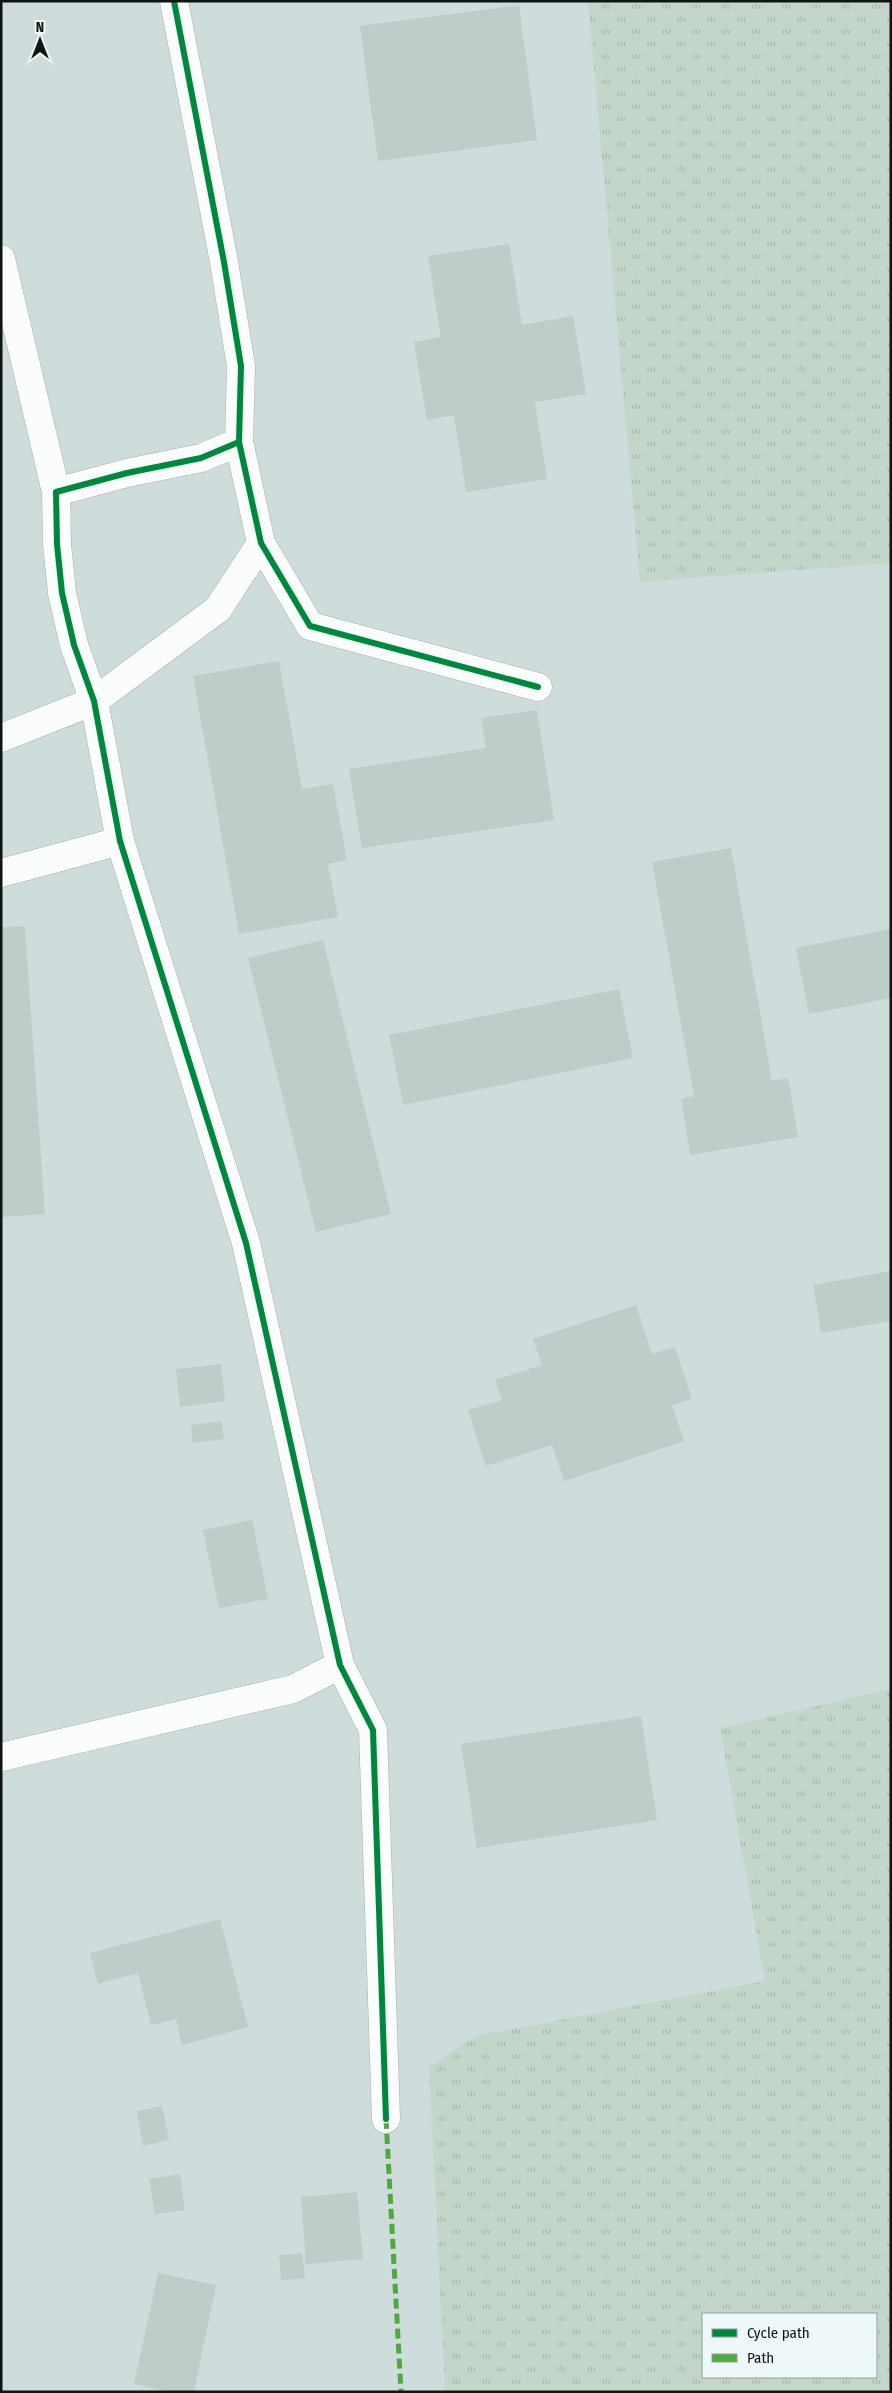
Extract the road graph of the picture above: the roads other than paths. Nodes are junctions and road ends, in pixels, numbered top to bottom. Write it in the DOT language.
graph roads {
  1 [pos="174,1"];
  2 [pos="1,259"];
  3 [pos="239,442"];
  4 [pos="56,492"];
  5 [pos="261,543"];
  6 [pos="538,687"];
  7 [pos="94,701"];
  8 [pos="1,738"];
  9 [pos="120,841"];
  10 [pos="1,873"];
  11 [pos="340,1665"];
  12 [pos="1,1757"];
  13 [pos="386,2119"];
  1 -- 3 [label="street"];
  2 -- 4 [label="street"];
  3 -- 4 [label="street"];
  3 -- 5 [label="street"];
  4 -- 7 [label="street"];
  5 -- 6 [label="street"];
  5 -- 7 [label="street"];
  7 -- 8 [label="street"];
  7 -- 9 [label="street"];
  9 -- 10 [label="street"];
  9 -- 11 [label="street"];
  11 -- 12 [label="street"];
  11 -- 13 [label="street"];
}
